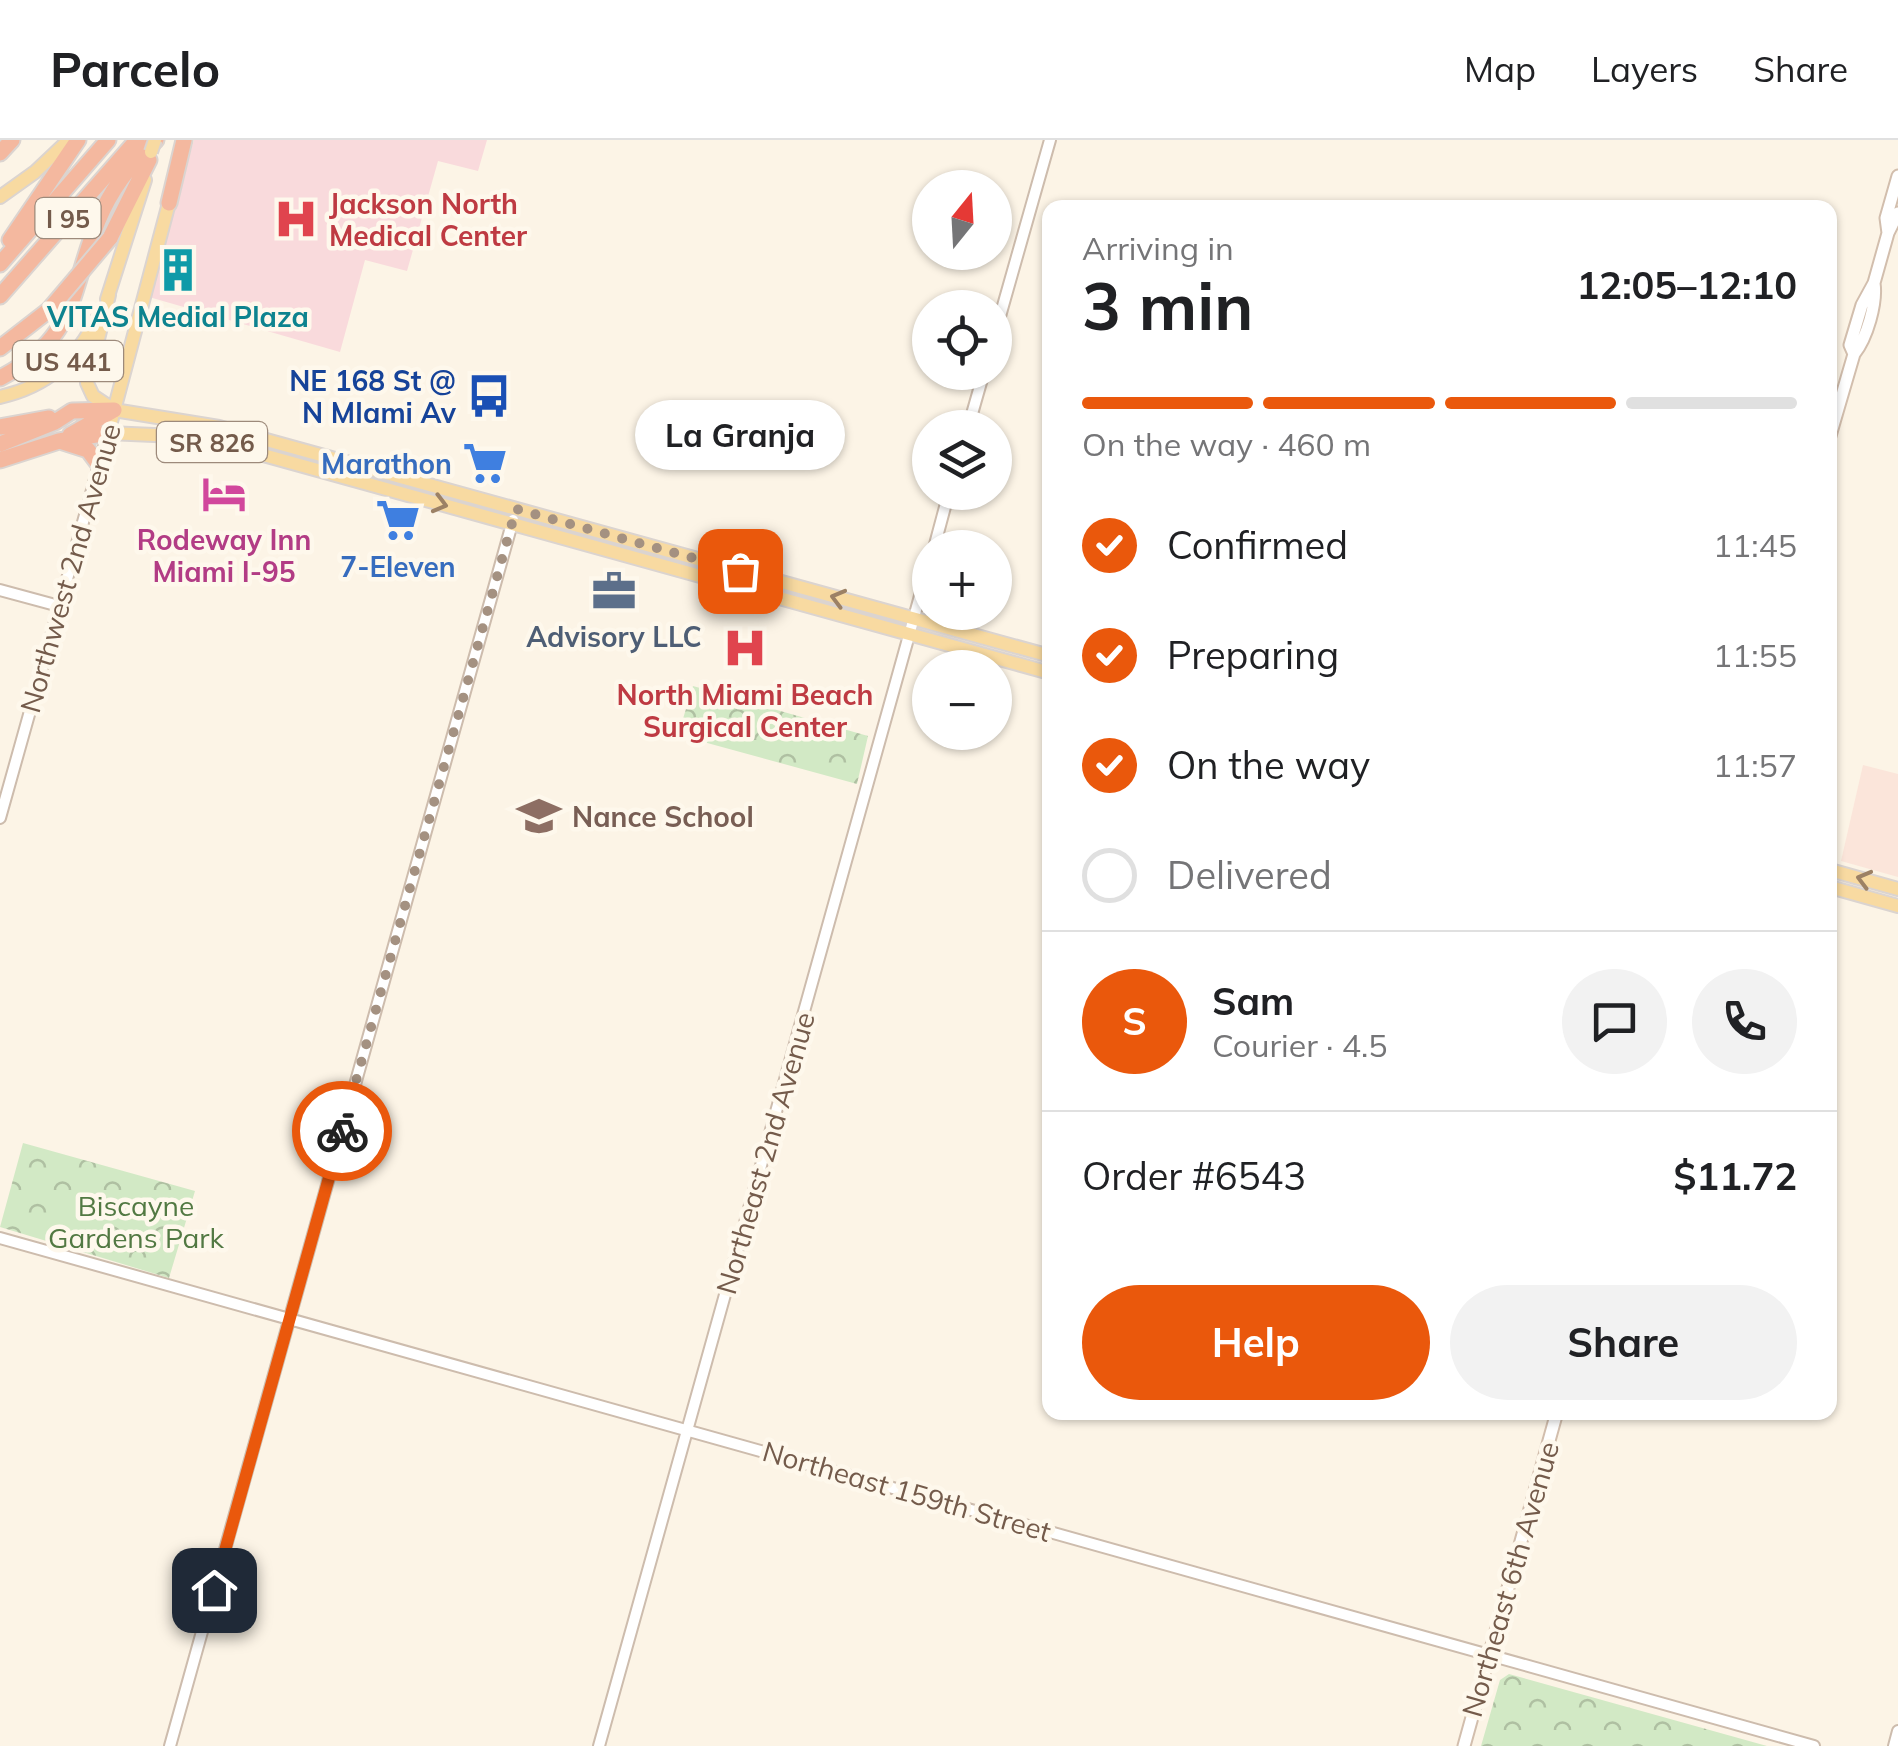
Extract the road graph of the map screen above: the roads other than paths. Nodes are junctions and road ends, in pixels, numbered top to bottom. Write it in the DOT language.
graph roads {
  1 [pos="12,140"];
  2 [pos="69,140"];
  3 [pos="78,140"];
  4 [pos="108,140"];
  5 [pos="136,140"];
  6 [pos="184,140"];
  7 [pos="1050,140"];
  8 [pos="152,148"];
  9 [pos="0,153"];
  10 [pos="1898,176"];
  11 [pos="0,197"];
  12 [pos="169,203"];
  13 [pos="1898,212"];
  14 [pos="1888,234"];
  15 [pos="0,253"];
  16 [pos="0,264"];
  17 [pos="1007,290"];
  18 [pos="109,295"];
  19 [pos="0,296"];
  20 [pos="0,348"];
  21 [pos="5,376"];
  22 [pos="122,378"];
  23 [pos="0,397"];
  24 [pos="114,410"];
  25 [pos="72,411"];
  26 [pos="1837,412"];
  27 [pos="158,416"];
  28 [pos="203,424"];
  29 [pos="0,427"];
  30 [pos="108,434"];
  31 [pos="59,441"];
  32 [pos="0,444"];
  33 [pos="0,460"];
  34 [pos="340,460"];
  35 [pos="100,466"];
  36 [pos="313,469"];
  37 [pos="516,509"];
  38 [pos="512,524"];
  39 [pos="715,564"];
  40 [pos="740,571"];
  41 [pos="690,574"];
  42 [pos="711,579"];
  43 [pos="0,590"];
  44 [pos="60,606"];
  45 [pos="912,618"];
  46 [pos="912,625"];
  47 [pos="954,630"];
  48 [pos="909,634"];
  49 [pos="1042,654"];
  50 [pos="1042,671"];
  51 [pos="0,818"];
  52 [pos="1837,872"];
  53 [pos="1898,888"];
  54 [pos="1837,889"];
  55 [pos="1898,902"];
  56 [pos="0,1238"];
  57 [pos="290,1318"];
  58 [pos="1555,1420"];
  59 [pos="688,1429"];
  60 [pos="1489,1654"];
  61 [pos="1898,1731"];
  62 [pos="170,1746"];
  63 [pos="600,1746"];
  64 [pos="1464,1746"];
  65 [pos="1814,1746"];
  66 [pos="1894,1746"];
  1 -- 9 [label="highway"];
  2 -- 11 [label="main road"];
  3 -- 15 [label="highway"];
  4 -- 16 [label="highway, I 95"];
  5 -- 19 [label="highway, I 95"];
  6 -- 12 [label="highway"];
  7 -- 17 [label="street"];
  8 -- 18 [label="main road, US 441"];
  8 -- 20 [label="highway, bridge"];
  8 -- 21 [label="highway"];
  10 -- 14 [label="main road"];
  12 -- 22 [label="main road, Northwest 2nd Avenue"];
  13 -- 14 [label="main road"];
  14 -- 26 [label="main road"];
  18 -- 23 [label="main road, US 441"];
  18 -- 24 [label="main road"];
  22 -- 24 [label="main road, Northwest 2nd Avenue"];
  22 -- 27 [label="main road"];
  24 -- 25 [label="highway, SR 826"];
  24 -- 27 [label="main road, SR 826"];
  24 -- 30 [label="main road, Northwest 2nd Avenue"];
  24 -- 31 [label="highway"];
  25 -- 29 [label="highway"];
  25 -- 32 [label="highway, SR 826"];
  27 -- 28 [label="main road, SR 826"];
  28 -- 30 [label="main road"];
  28 -- 34 [label="main road, SR 826"];
  30 -- 31 [label="highway, SR 826"];
  30 -- 35 [label="street, Northwest 2nd Avenue"];
  30 -- 36 [label="main road, SR 826"];
  31 -- 33 [label="highway, SR 826"];
  31 -- 35 [label="highway"];
  34 -- 36 [label="main road"];
  34 -- 37 [label="main road, SR 826"];
  35 -- 44 [label="street, Northwest 2nd Avenue"];
  36 -- 38 [label="main road, SR 826, one-way"];
  37 -- 38 [label="street"];
  37 -- 39 [label="main road, SR 826"];
  38 -- 41 [label="main road, SR 826"];
  38 -- 57 [label="street"];
  39 -- 40 [label="main road, SR 826"];
  39 -- 41 [label="main road"];
  40 -- 42 [label="main road"];
  45 -- 40 [label="main road, SR 826, one-way"];
  41 -- 42 [label="main road, SR 826"];
  42 -- 48 [label="main road, SR 826"];
  43 -- 44 [label="street"];
  44 -- 51 [label="street, Northwest 2nd Avenue"];
  46 -- 48 [label="street, Northeast 2nd Avenue"];
  47 -- 49 [label="main road, SR 826"];
  48 -- 50 [label="main road, SR 826"];
  48 -- 59 [label="street, Northeast 2nd Avenue"];
  53 -- 52 [label="main road, one-way"];
  54 -- 55 [label="main road"];
  56 -- 57 [label="street, Northeast 159th Street"];
  57 -- 59 [label="street, Northeast 159th Street"];
  57 -- 62 [label="street"];
  58 -- 60 [label="main road, Northeast 6th Avenue"];
  59 -- 60 [label="street, Northeast 159th Street"];
  59 -- 63 [label="street, Northeast 2nd Avenue"];
  60 -- 64 [label="main road, Northeast 6th Avenue"];
  60 -- 65 [label="street, Northeast 159th Street"];
  61 -- 66 [label="street"];
}
